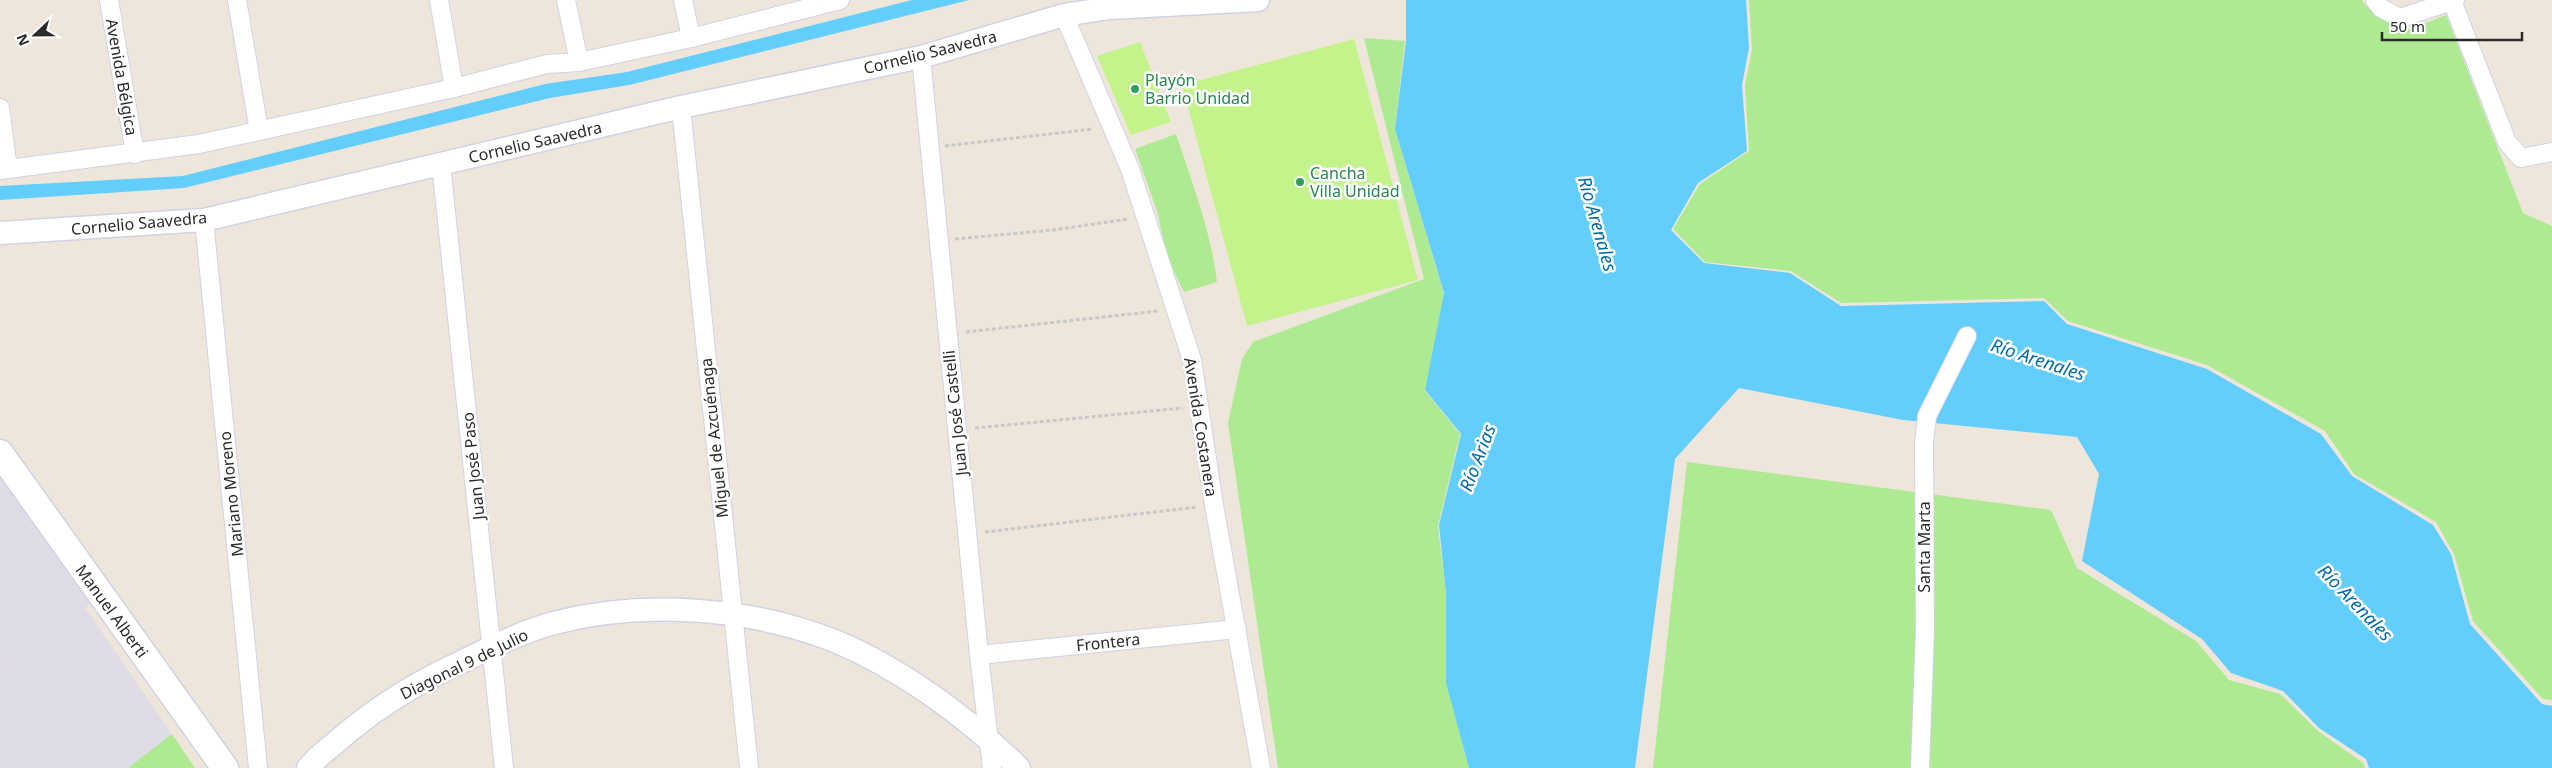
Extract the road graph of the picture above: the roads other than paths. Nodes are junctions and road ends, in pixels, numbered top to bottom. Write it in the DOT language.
graph roads {
  1 [pos="109,0"];
  2 [pos="237,0"];
  3 [pos="440,0"];
  4 [pos="566,0"];
  5 [pos="683,0"];
  6 [pos="840,0"];
  7 [pos="1258,0"];
  8 [pos="2375,0"];
  9 [pos="2454,1"];
  10 [pos="1108,4"];
  11 [pos="785,7"];
  12 [pos="1064,15"];
  13 [pos="691,38"];
  14 [pos="921,57"];
  15 [pos="579,62"];
  16 [pos="454,88"];
  17 [pos="681,107"];
  18 [pos="0,108"];
  19 [pos="259,131"];
  20 [pos="2552,152"];
  21 [pos="135,154"];
  22 [pos="441,164"];
  23 [pos="4,170"];
  24 [pos="204,220"];
  25 [pos="0,233"];
  26 [pos="1966,336"];
  27 [pos="0,453"];
  28 [pos="732,615"];
  29 [pos="1237,629"];
  30 [pos="493,646"];
  31 [pos="979,655"];
  32 [pos="989,739"];
  33 [pos="225,768"];
  34 [pos="258,768"];
  35 [pos="308,768"];
  36 [pos="504,768"];
  37 [pos="749,768"];
  38 [pos="992,768"];
  39 [pos="1019,768"];
  40 [pos="1260,768"];
  41 [pos="1920,768"];
  1 -- 21 [label="street, Avenida Bélgica"];
  2 -- 19 [label="street"];
  3 -- 16 [label="street"];
  4 -- 15 [label="street"];
  5 -- 13 [label="street"];
  6 -- 11 [label="street"];
  7 -- 10 [label="street, Cornelio Saavedra"];
  8 -- 9 [label="street"];
  9 -- 20 [label="street"];
  10 -- 12 [label="street, Cornelio Saavedra"];
  11 -- 13 [label="street"];
  12 -- 14 [label="street, Cornelio Saavedra"];
  12 -- 29 [label="street, Avenida Costanera"];
  13 -- 15 [label="street"];
  14 -- 17 [label="street, Cornelio Saavedra"];
  14 -- 31 [label="street, Juan José Castelli"];
  15 -- 16 [label="street"];
  16 -- 19 [label="street"];
  17 -- 22 [label="street, Cornelio Saavedra"];
  17 -- 28 [label="street, Miguel de Azcuénaga"];
  18 -- 23 [label="street"];
  19 -- 21 [label="street"];
  21 -- 23 [label="street"];
  22 -- 24 [label="street, Cornelio Saavedra"];
  22 -- 30 [label="street, Juan José Paso"];
  24 -- 25 [label="street, Cornelio Saavedra"];
  24 -- 34 [label="street, Mariano Moreno"];
  26 -- 41 [label="street, Santa Marta"];
  27 -- 33 [label="main road, Manuel Alberti"];
  28 -- 30 [label="street, Diagonal 9 de Julio"];
  28 -- 32 [label="street, Diagonal 9 de Julio"];
  28 -- 37 [label="street, Miguel de Azcuénaga"];
  29 -- 31 [label="street, Frontera"];
  29 -- 40 [label="street, Avenida Costanera"];
  30 -- 35 [label="street, Diagonal 9 de Julio"];
  30 -- 36 [label="street, Juan José Paso"];
  31 -- 32 [label="street, Juan José Castelli"];
  32 -- 38 [label="street, Juan José Castelli"];
  32 -- 39 [label="street, Diagonal 9 de Julio"];
}
